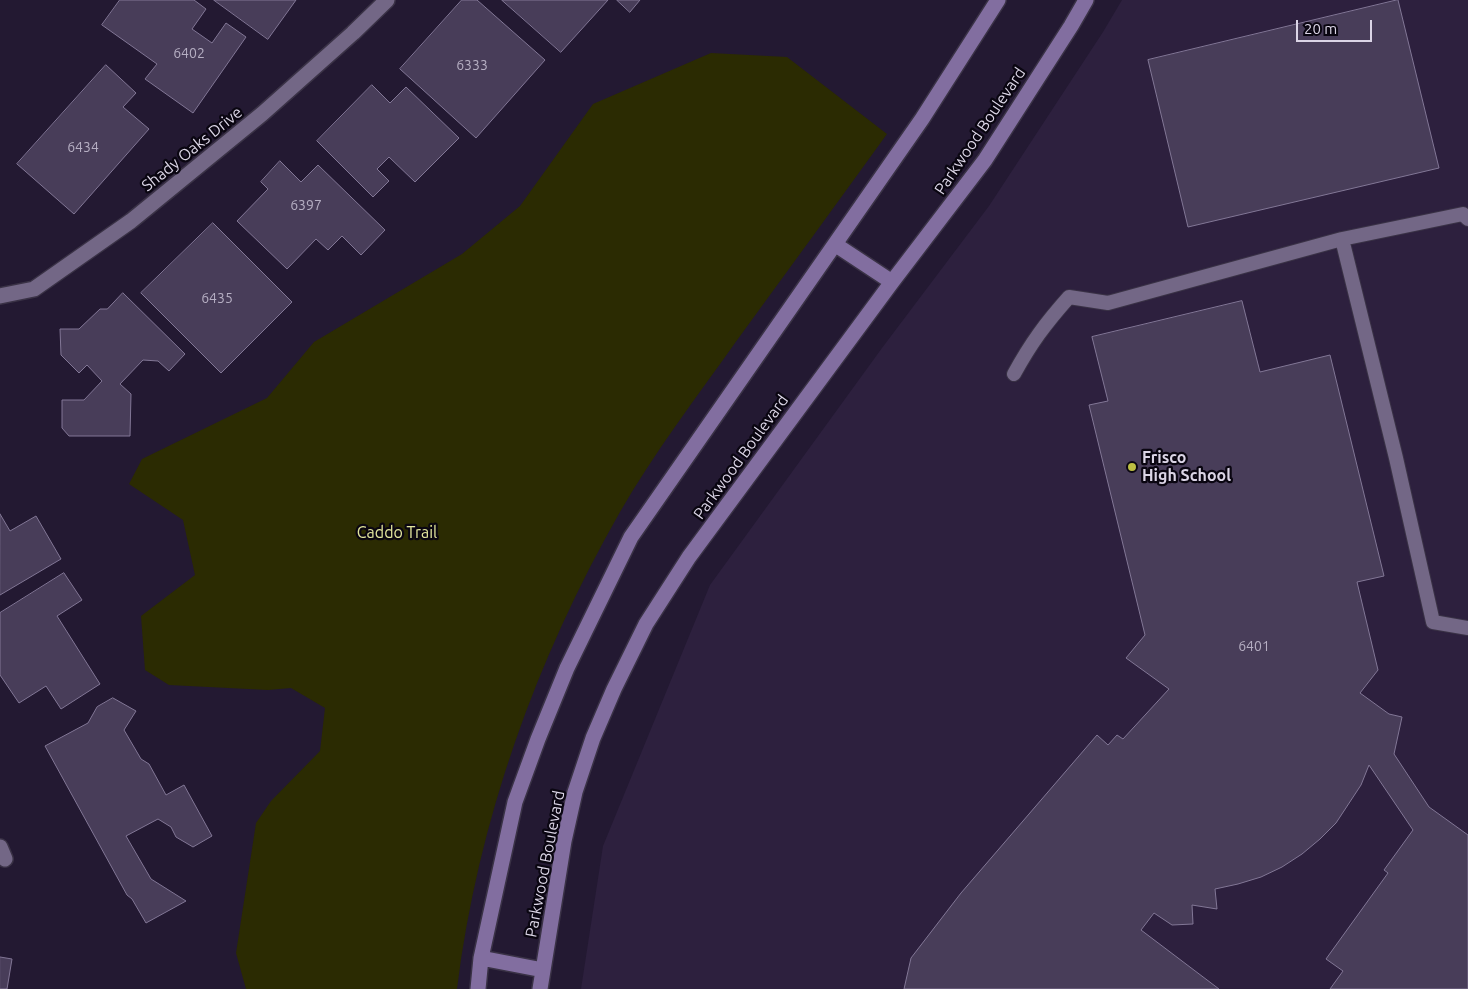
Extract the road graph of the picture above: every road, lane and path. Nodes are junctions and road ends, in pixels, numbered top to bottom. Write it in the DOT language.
graph roads {
  1 [pos="387,0"];
  2 [pos="998,0"];
  3 [pos="1086,0"];
  4 [pos="1468,219"];
  5 [pos="1342,239"];
  6 [pos="836,244"];
  7 [pos="892,282"];
  8 [pos="0,296"];
  9 [pos="1014,374"];
  10 [pos="1468,628"];
  11 [pos="481,958"];
  12 [pos="543,970"];
  13 [pos="478,989"];
  14 [pos="540,989"];
  1 -- 8 [label="street, Shady Oaks Drive"];
  2 -- 6 [label="main road"];
  3 -- 7 [label="main road, Parkwood Boulevard"];
  4 -- 5 [label="lane"];
  5 -- 9 [label="lane"];
  5 -- 10 [label="lane"];
  6 -- 7 [label="main road"];
  6 -- 11 [label="main road"];
  7 -- 12 [label="main road, Parkwood Boulevard"];
  11 -- 12 [label="main road"];
  11 -- 13 [label="main road"];
  12 -- 14 [label="main road, Parkwood Boulevard"];
}
